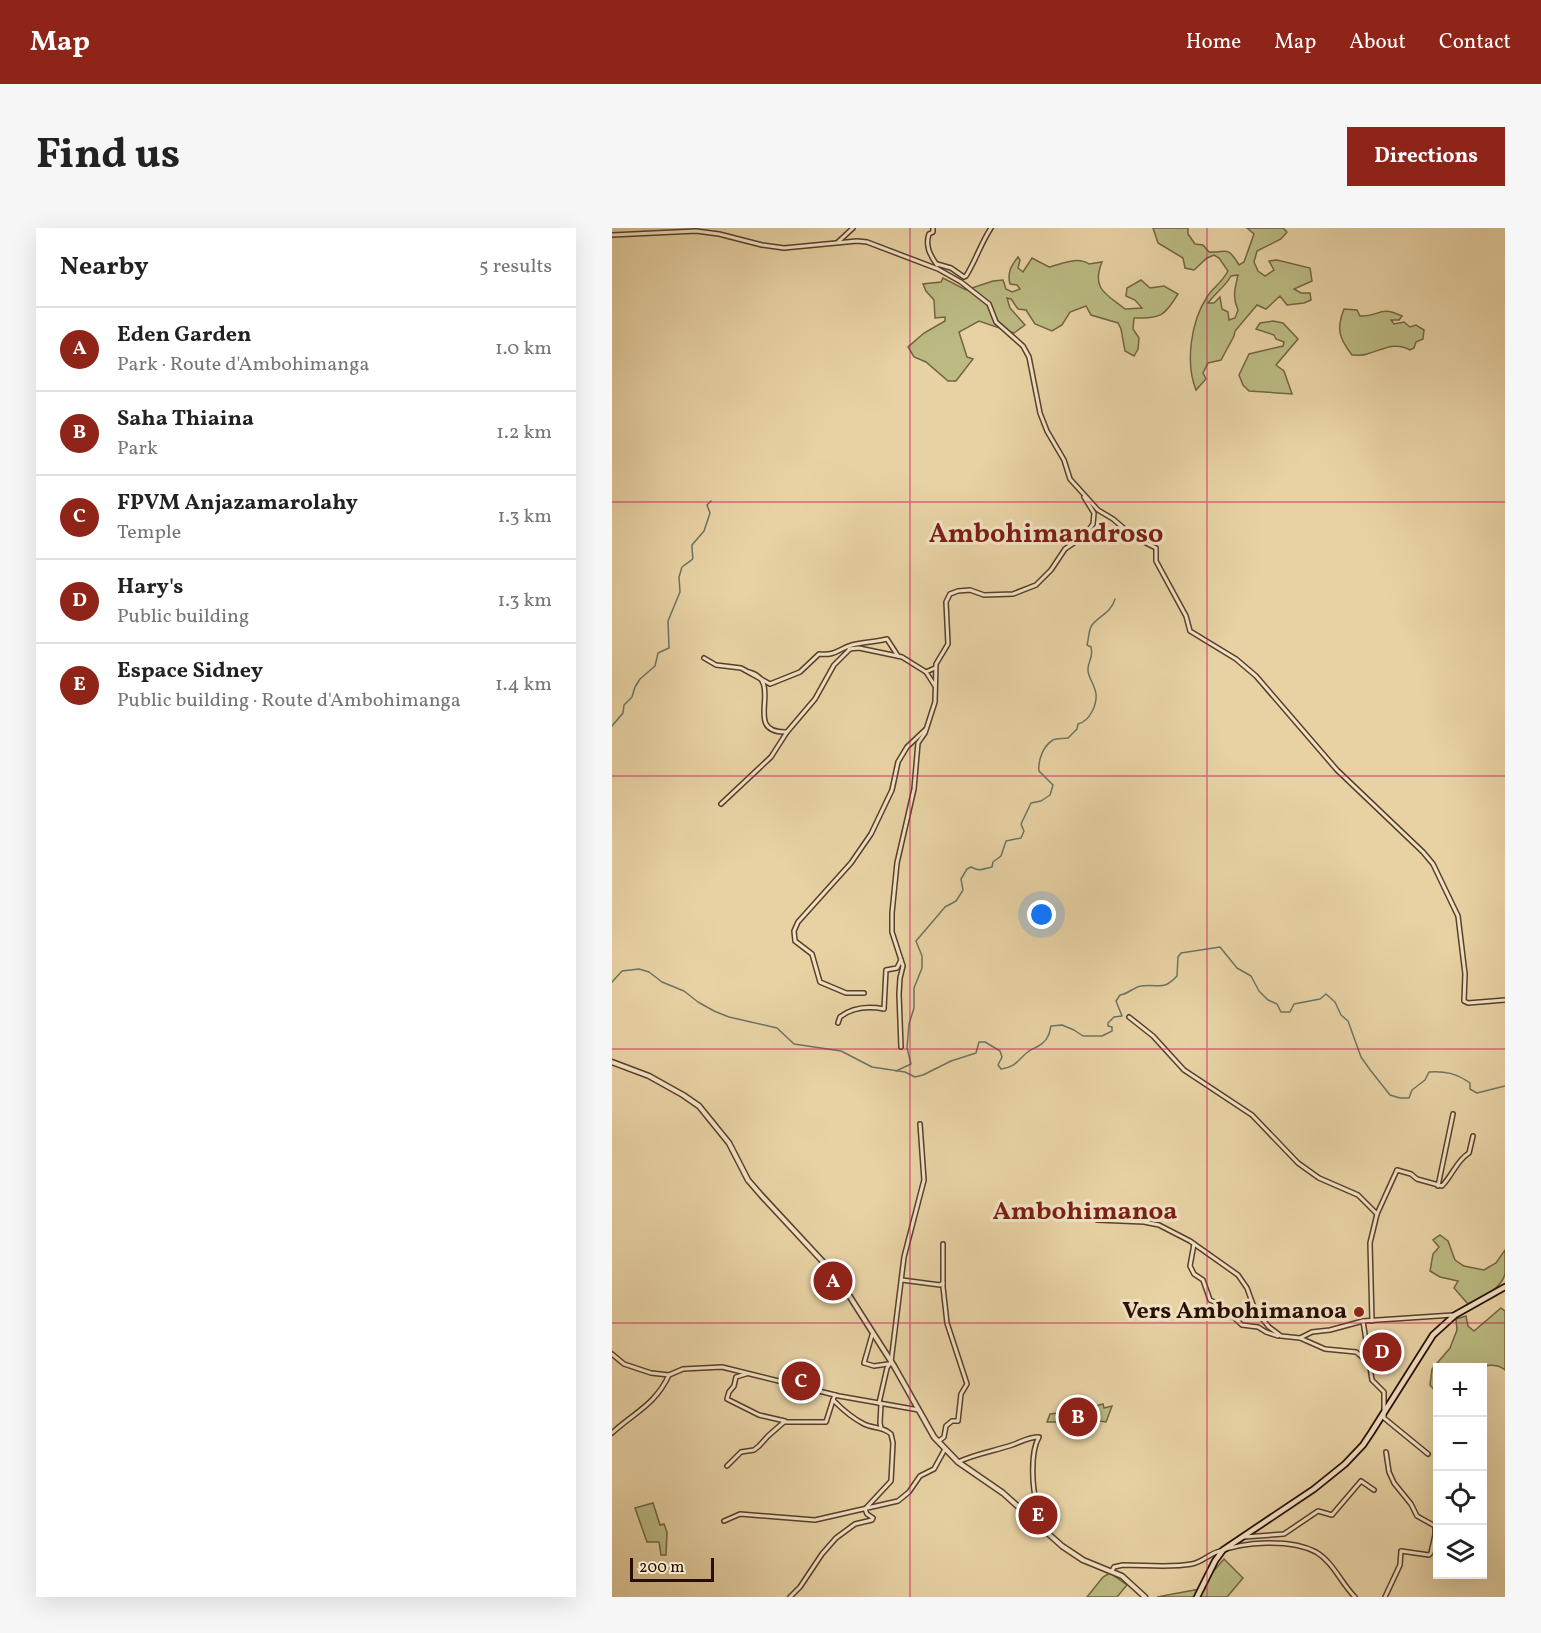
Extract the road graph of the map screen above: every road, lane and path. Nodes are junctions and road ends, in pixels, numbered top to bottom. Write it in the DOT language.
graph roads {
  1 [pos="853,228"];
  2 [pos="933,228"];
  3 [pos="991,228"];
  4 [pos="612,235"];
  5 [pos="838,242"];
  6 [pos="937,264"];
  7 [pos="938,269"];
  8 [pos="1084,495"];
  9 [pos="850,649"];
  10 [pos="841,651"];
  11 [pos="898,656"];
  12 [pos="704,658"];
  13 [pos="936,667"];
  14 [pos="926,672"];
  15 [pos="763,681"];
  16 [pos="935,686"];
  17 [pos="927,729"];
  18 [pos="788,732"];
  19 [pos="721,804"];
  20 [pos="901,960"];
  21 [pos="864,993"];
  22 [pos="1505,1000"];
  23 [pos="1129,1017"];
  24 [pos="838,1023"];
  25 [pos="901,1047"];
  26 [pos="612,1062"];
  27 [pos="1453,1114"];
  28 [pos="920,1124"];
  29 [pos="1473,1136"];
  30 [pos="1438,1186"];
  31 [pos="1089,1213"];
  32 [pos="1377,1214"];
  33 [pos="943,1244"];
  34 [pos="1194,1244"];
  35 [pos="902,1280"];
  36 [pos="943,1283"];
  37 [pos="1505,1287"];
  38 [pos="1455,1315"];
  39 [pos="1363,1321"];
  40 [pos="1372,1321"];
  41 [pos="872,1335"];
  42 [pos="1278,1336"];
  43 [pos="1300,1338"];
  44 [pos="612,1354"];
  45 [pos="890,1363"];
  46 [pos="1369,1365"];
  47 [pos="749,1374"];
  48 [pos="669,1375"];
  49 [pos="835,1395"];
  50 [pos="833,1400"];
  51 [pos="879,1403"];
  52 [pos="919,1410"];
  53 [pos="1383,1415"];
  54 [pos="787,1421"];
  55 [pos="881,1428"];
  56 [pos="612,1433"];
  57 [pos="939,1441"];
  58 [pos="945,1449"];
  59 [pos="1386,1452"];
  60 [pos="1428,1454"];
  61 [pos="958,1462"];
  62 [pos="727,1466"];
  63 [pos="1374,1490"];
  64 [pos="865,1509"];
  65 [pos="1020,1509"];
  66 [pos="724,1521"];
  67 [pos="1434,1525"];
  68 [pos="1242,1537"];
  69 [pos="1433,1545"];
  70 [pos="1223,1550"];
  71 [pos="1112,1571"];
  72 [pos="790,1597"];
  73 [pos="1145,1597"];
  74 [pos="1197,1597"];
  75 [pos="1355,1597"];
  76 [pos="1385,1597"];
  1 -- 5 [label="street"];
  2 -- 6 [label="street"];
  3 -- 6 [label="street"];
  4 -- 5 [label="street"];
  5 -- 7 [label="street"];
  6 -- 7 [label="street"];
  7 -- 8 [label="street"];
  8 -- 13 [label="street"];
  8 -- 22 [label="street"];
  9 -- 10 [label="street"];
  9 -- 11 [label="street"];
  9 -- 18 [label="street"];
  10 -- 11 [label="street"];
  10 -- 15 [label="street"];
  11 -- 14 [label="street"];
  12 -- 15 [label="street"];
  13 -- 14 [label="street"];
  13 -- 16 [label="street"];
  14 -- 16 [label="street"];
  15 -- 18 [label="street"];
  16 -- 17 [label="street"];
  17 -- 20 [label="street"];
  17 -- 21 [label="street"];
  18 -- 19 [label="street"];
  20 -- 24 [label="street"];
  20 -- 25 [label="street"];
  23 -- 32 [label="street"];
  26 -- 45 [label="street"];
  27 -- 30 [label="street"];
  28 -- 35 [label="street"];
  29 -- 30 [label="street"];
  30 -- 32 [label="street"];
  31 -- 34 [label="street"];
  32 -- 40 [label="street"];
  33 -- 36 [label="street"];
  34 -- 42 [label="street"];
  34 -- 43 [label="street"];
  35 -- 36 [label="street"];
  35 -- 45 [label="street"];
  36 -- 57 [label="street"];
  37 -- 38 [label="main road"];
  38 -- 40 [label="street"];
  38 -- 53 [label="main road"];
  39 -- 40 [label="street"];
  39 -- 43 [label="street"];
  39 -- 46 [label="street"];
  41 -- 45 [label="street"];
  43 -- 46 [label="street"];
  44 -- 48 [label="street"];
  45 -- 51 [label="street"];
  45 -- 52 [label="street"];
  46 -- 53 [label="street"];
  47 -- 48 [label="street"];
  47 -- 49 [label="street"];
  47 -- 54 [label="street"];
  48 -- 56 [label="street"];
  49 -- 50 [label="street"];
  49 -- 51 [label="street"];
  50 -- 54 [label="street"];
  50 -- 55 [label="street"];
  51 -- 52 [label="street"];
  51 -- 55 [label="street"];
  52 -- 57 [label="street"];
  53 -- 60 [label="street"];
  53 -- 68 [label="main road"];
  54 -- 62 [label="street"];
  55 -- 64 [label="street"];
  57 -- 58 [label="street"];
  58 -- 61 [label="street"];
  58 -- 64 [label="street"];
  59 -- 67 [label="street"];
  61 -- 65 [label="street"];
  61 -- 65 [label="street"];
  63 -- 68 [label="street"];
  64 -- 66 [label="street"];
  64 -- 72 [label="street"];
  65 -- 71 [label="street"];
  68 -- 70 [label="main road"];
  69 -- 76 [label="street"];
  70 -- 71 [label="street"];
  70 -- 74 [label="main road"];
  70 -- 75 [label="street"];
  71 -- 73 [label="street"];
}
